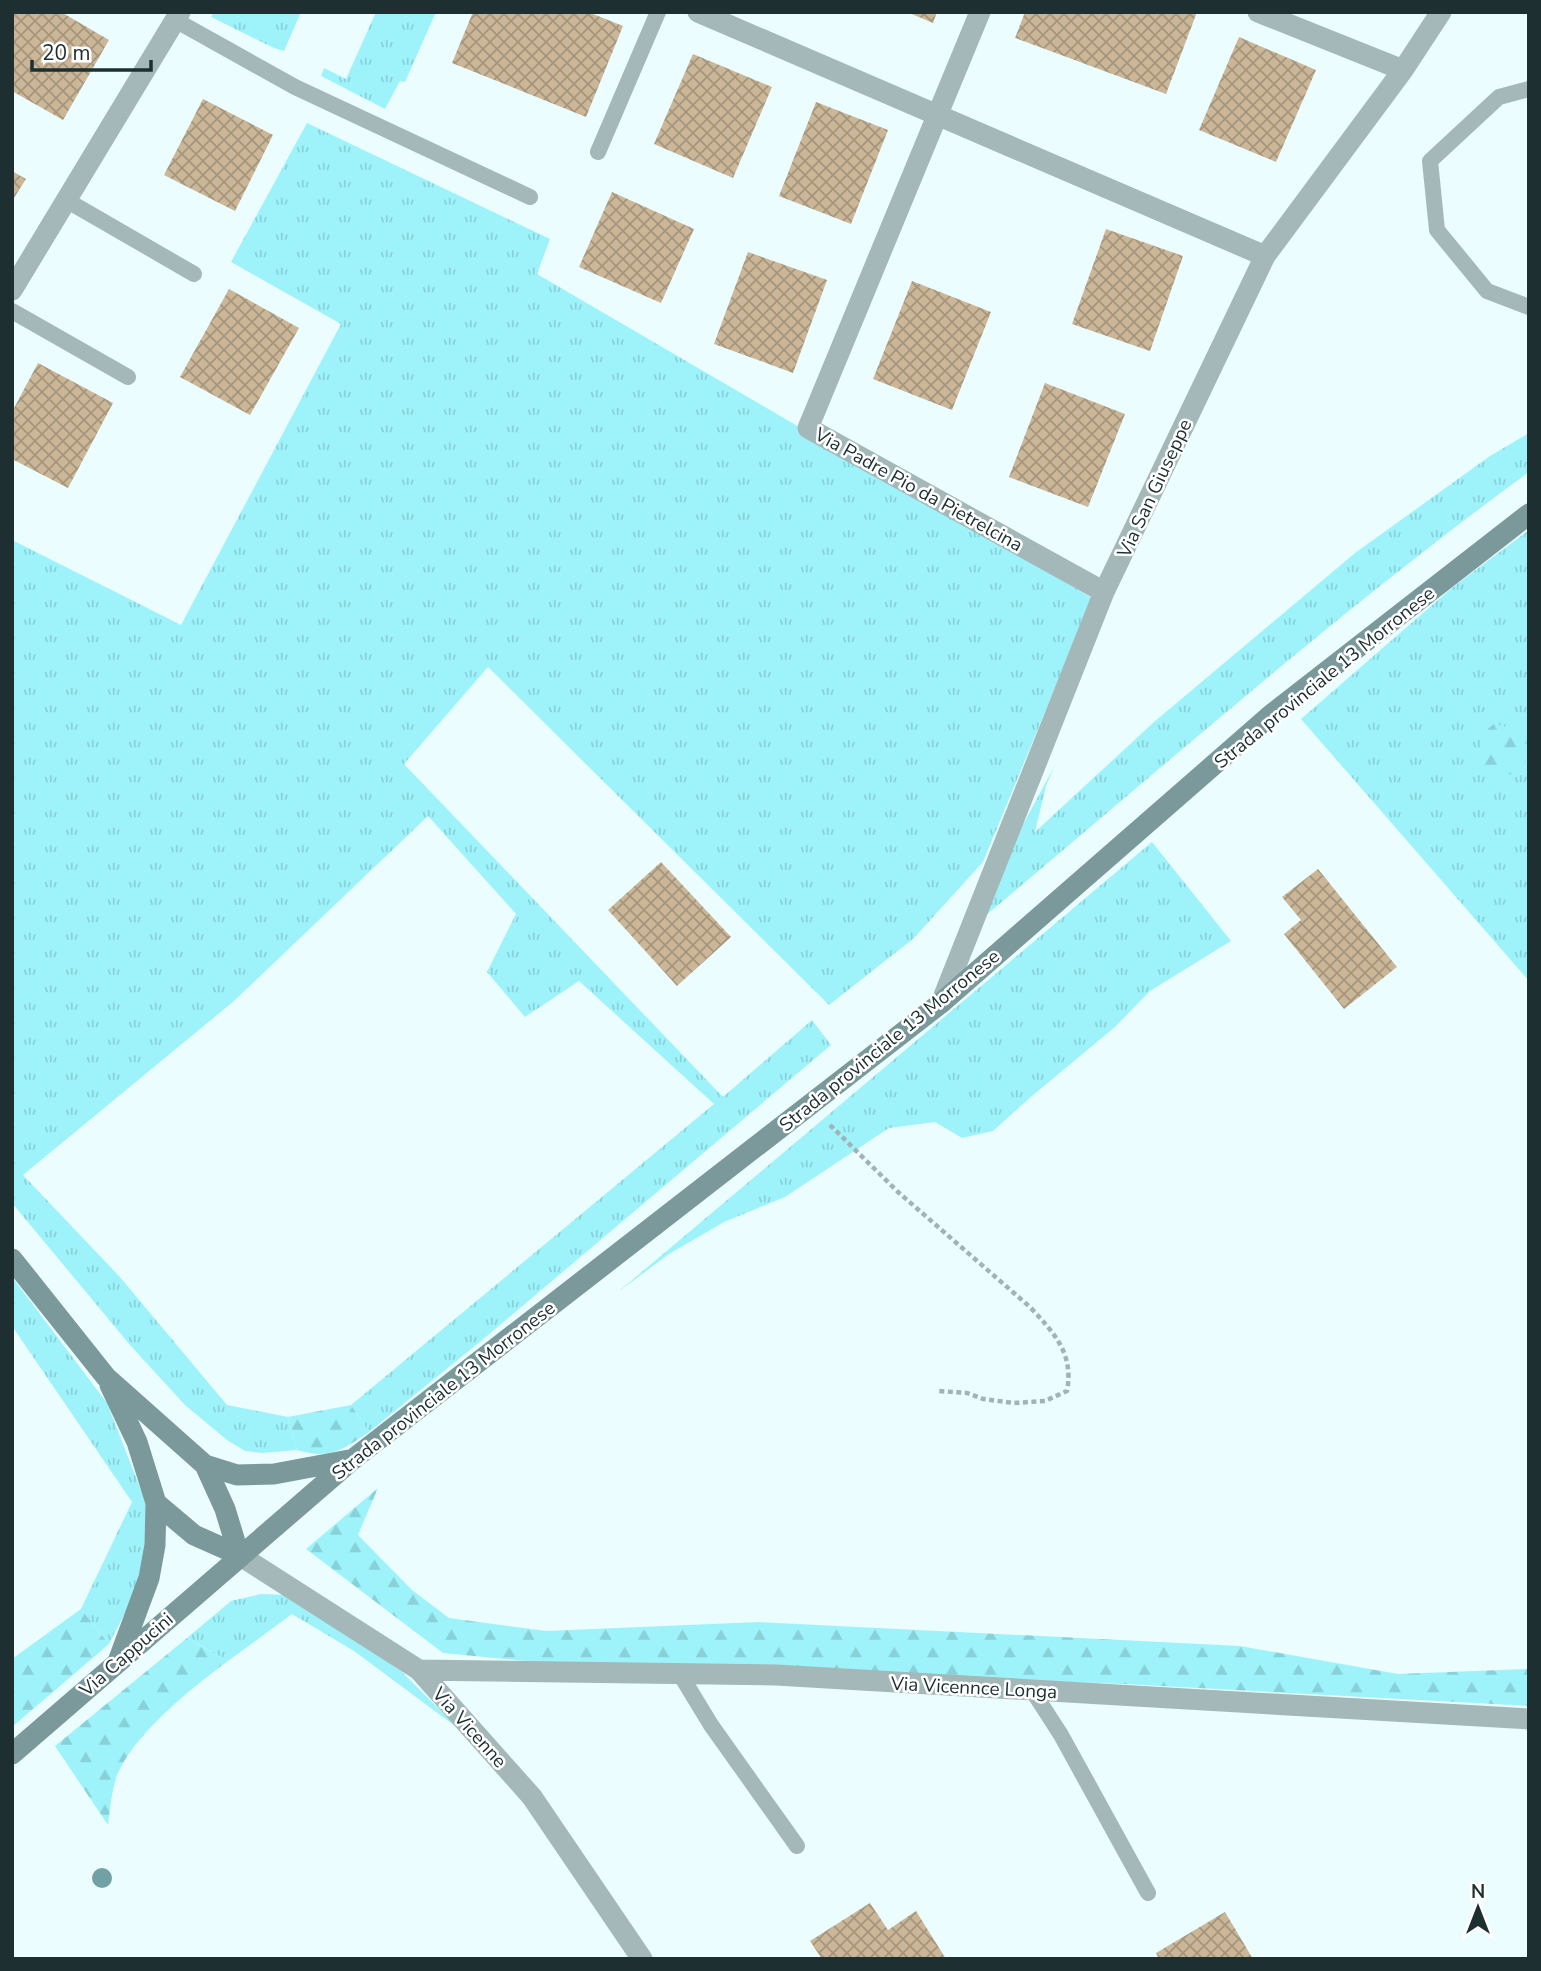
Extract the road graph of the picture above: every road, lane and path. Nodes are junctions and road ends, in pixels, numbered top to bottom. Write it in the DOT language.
graph roads {
  1 [pos="658,12"];
  2 [pos="698,12"];
  3 [pos="980,12"];
  4 [pos="1258,12"];
  5 [pos="1441,12"];
  6 [pos="172,15"];
  7 [pos="1403,70"];
  8 [pos="1529,89"];
  9 [pos="939,116"];
  10 [pos="598,152"];
  11 [pos="530,197"];
  12 [pos="66,200"];
  13 [pos="1265,256"];
  14 [pos="194,274"];
  15 [pos="12,289"];
  16 [pos="1529,307"];
  17 [pos="12,312"];
  18 [pos="128,377"];
  19 [pos="1529,514"];
  20 [pos="1104,592"];
  21 [pos="941,1003"];
  22 [pos="810,1104"];
  23 [pos="12,1259"];
  24 [pos="106,1377"];
  25 [pos="939,1391"];
  26 [pos="352,1460"];
  27 [pos="205,1465"];
  28 [pos="156,1503"];
  29 [pos="239,1555"];
  30 [pos="118,1661"];
  31 [pos="419,1670"];
  32 [pos="680,1674"];
  33 [pos="1032,1690"];
  34 [pos="1529,1719"];
  35 [pos="12,1754"];
  36 [pos="797,1846"];
  37 [pos="1148,1893"];
  38 [pos="642,1959"];
  1 -- 10 [label="lane"];
  2 -- 9 [label="street"];
  3 -- 9 [label="street, Via Padre Pio da Pietrelcina"];
  4 -- 7 [label="street"];
  5 -- 7 [label="street, Via San Giuseppe"];
  6 -- 11 [label="lane"];
  6 -- 12 [label="street"];
  7 -- 13 [label="street, Via San Giuseppe"];
  8 -- 16 [label="lane"];
  9 -- 13 [label="street"];
  9 -- 20 [label="street, Via Padre Pio da Pietrelcina"];
  12 -- 14 [label="lane"];
  12 -- 15 [label="street"];
  13 -- 20 [label="street, Via San Giuseppe"];
  17 -- 18 [label="lane"];
  19 -- 21 [label="main road, Strada provinciale 13 Morronese"];
  20 -- 21 [label="street, Via San Giuseppe"];
  21 -- 22 [label="main road, Strada provinciale 13 Morronese"];
  22 -- 25 [label="path"];
  22 -- 26 [label="main road, Strada provinciale 13 Morronese"];
  23 -- 24 [label="main road"];
  24 -- 27 [label="main road"];
  24 -- 28 [label="main road"];
  26 -- 27 [label="main road"];
  26 -- 29 [label="main road, Strada provinciale 13 Morronese"];
  27 -- 29 [label="main road"];
  28 -- 29 [label="main road"];
  28 -- 30 [label="main road"];
  29 -- 30 [label="main road, Via Cappucini"];
  29 -- 31 [label="street, Via Vicenne"];
  30 -- 35 [label="main road, Via Cappucini"];
  31 -- 32 [label="street, Via Vicennce Longa"];
  31 -- 38 [label="street, Via Vicenne"];
  32 -- 33 [label="street, Via Vicennce Longa"];
  32 -- 36 [label="lane"];
  33 -- 34 [label="street, Via Vicennce Longa"];
  33 -- 37 [label="lane"];
}
